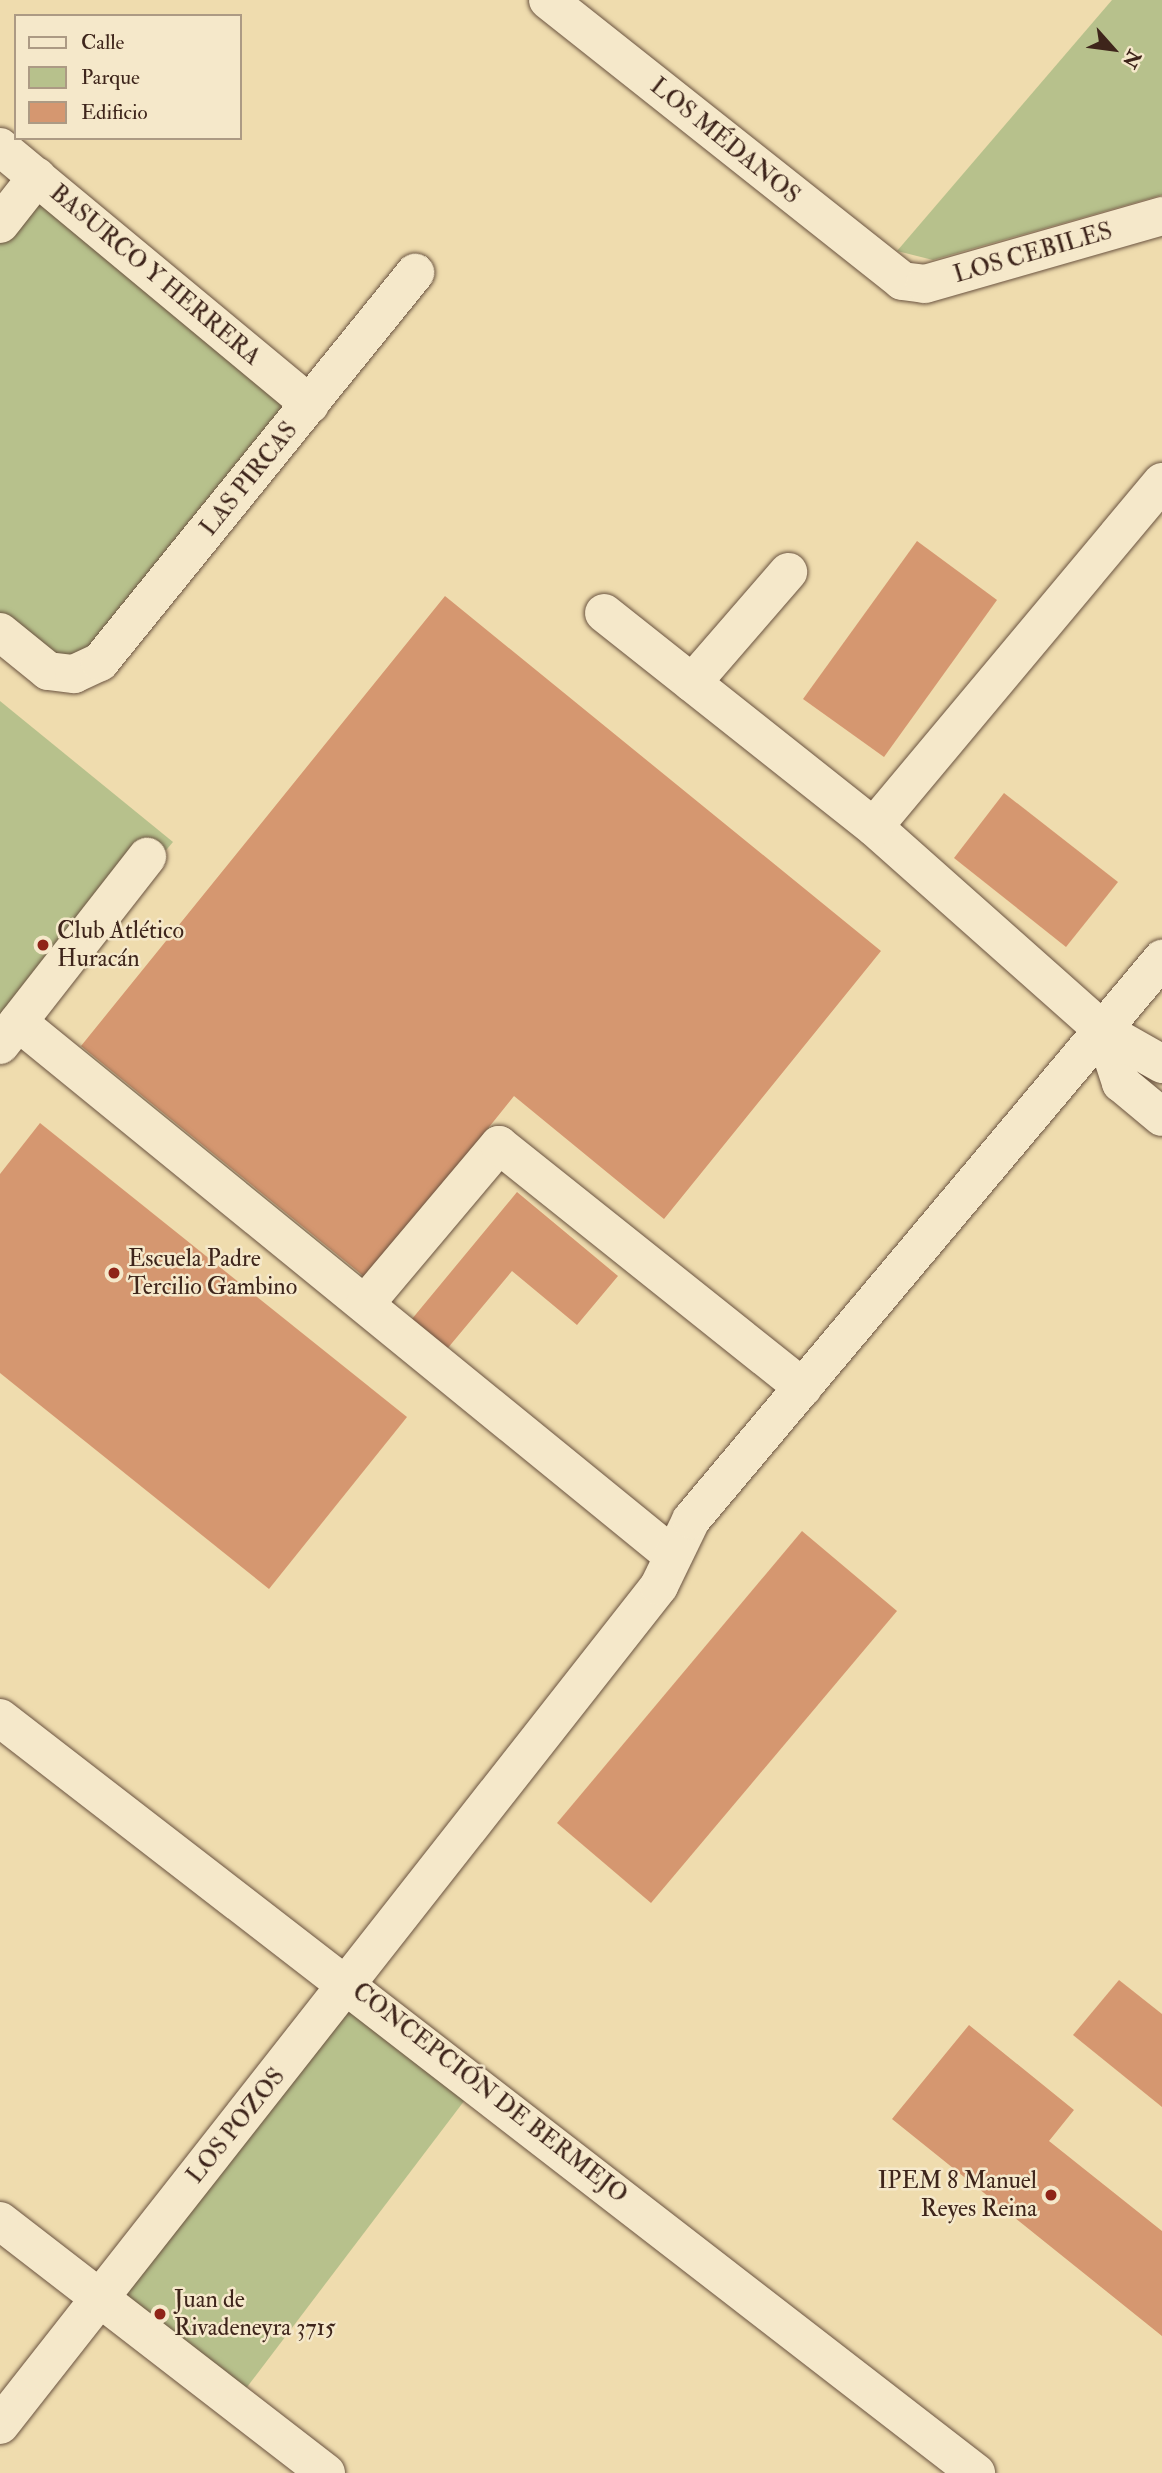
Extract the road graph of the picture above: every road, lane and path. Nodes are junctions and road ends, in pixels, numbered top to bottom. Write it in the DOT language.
graph roads {
  1 [pos="548,0"];
  2 [pos="0,147"];
  3 [pos="37,177"];
  4 [pos="1162,216"];
  5 [pos="0,224"];
  6 [pos="415,273"];
  7 [pos="902,281"];
  8 [pos="310,404"];
  9 [pos="1162,482"];
  10 [pos="788,572"];
  11 [pos="604,613"];
  12 [pos="0,632"];
  13 [pos="692,683"];
  14 [pos="874,827"];
  15 [pos="147,857"];
  16 [pos="1162,959"];
  17 [pos="1104,1031"];
  18 [pos="9,1034"];
  19 [pos="1162,1064"];
  20 [pos="1162,1117"];
  21 [pos="365,1304"];
  22 [pos="803,1388"];
  23 [pos="672,1555"];
  24 [pos="0,1718"];
  25 [pos="350,1984"];
  26 [pos="0,2221"];
  27 [pos="99,2297"];
  28 [pos="0,2425"];
  29 [pos="326,2473"];
  30 [pos="976,2473"];
  1 -- 7 [label="street, LOS MÉDANOS"];
  2 -- 3 [label="street, BASURCO Y HERRERA"];
  3 -- 5 [label="street"];
  3 -- 8 [label="street, BASURCO Y HERRERA"];
  4 -- 7 [label="street, LOS CEBILES"];
  6 -- 8 [label="street, LAS PIRCAS"];
  8 -- 12 [label="street, LAS PIRCAS"];
  9 -- 14 [label="street"];
  10 -- 13 [label="street"];
  11 -- 13 [label="street"];
  13 -- 14 [label="street"];
  14 -- 17 [label="street"];
  15 -- 18 [label="street"];
  16 -- 17 [label="street, LOS POZOS"];
  17 -- 19 [label="street"];
  17 -- 20 [label="street"];
  17 -- 22 [label="street, LOS POZOS"];
  18 -- 21 [label="street"];
  21 -- 22 [label="street"];
  21 -- 23 [label="street"];
  22 -- 23 [label="street, LOS POZOS"];
  23 -- 25 [label="street, LOS POZOS"];
  24 -- 25 [label="street, CONCEPCIÓN DE BERMEJO"];
  25 -- 27 [label="street, LOS POZOS"];
  25 -- 30 [label="street, CONCEPCIÓN DE BERMEJO"];
  26 -- 27 [label="street"];
  27 -- 28 [label="street, LOS POZOS"];
  27 -- 29 [label="street"];
}
